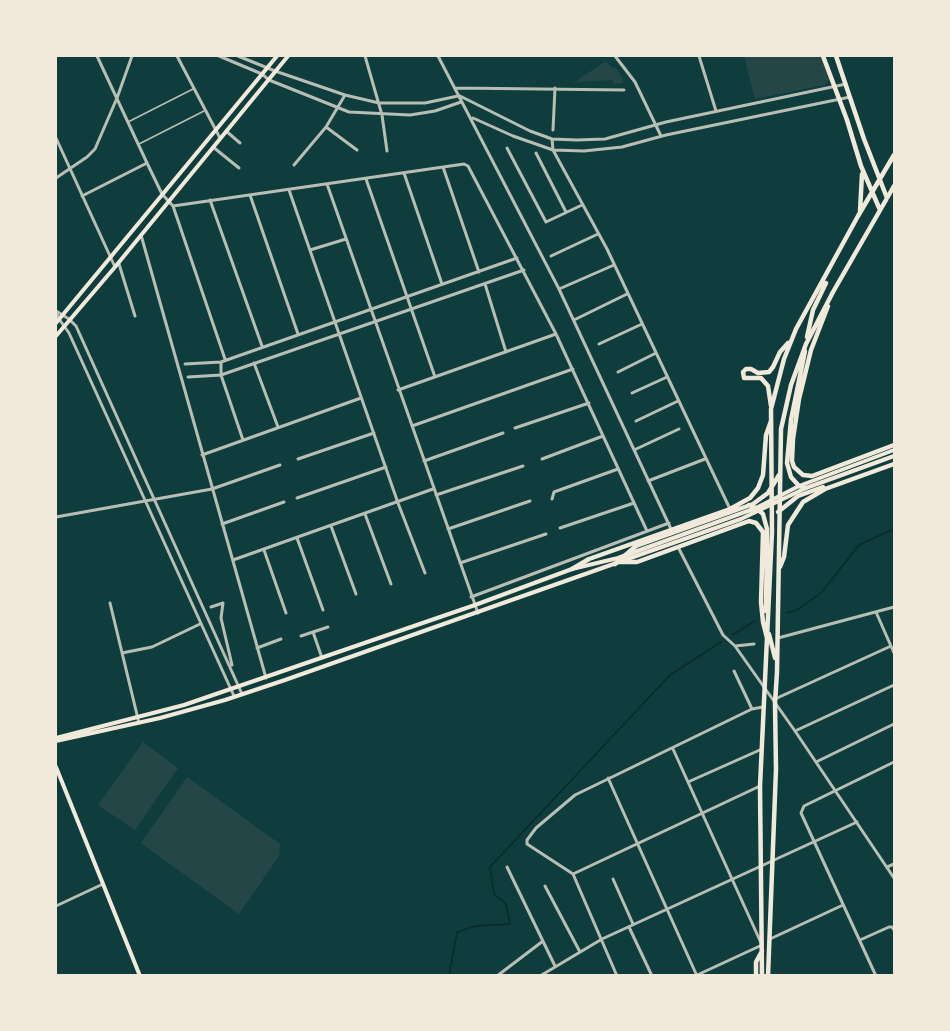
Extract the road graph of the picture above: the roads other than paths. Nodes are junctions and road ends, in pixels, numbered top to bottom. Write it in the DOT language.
graph roads {
  1 [pos="97,56"];
  2 [pos="132,56"];
  3 [pos="177,56"];
  4 [pos="219,56"];
  5 [pos="238,56"];
  6 [pos="277,56"];
  7 [pos="288,56"];
  8 [pos="365,56"];
  9 [pos="438,56"];
  10 [pos="615,56"];
  11 [pos="707,56"];
  12 [pos="824,56"];
  13 [pos="836,56"];
  14 [pos="701,57"];
  15 [pos="268,67"];
  16 [pos="275,71"];
  17 [pos="262,74"];
  18 [pos="269,80"];
  19 [pos="846,84"];
  20 [pos="834,86"];
  21 [pos="454,88"];
  22 [pos="555,88"];
  23 [pos="194,89"];
  24 [pos="624,90"];
  25 [pos="345,95"];
  26 [pos="458,96"];
  27 [pos="852,97"];
  28 [pos="117,98"];
  29 [pos="839,99"];
  30 [pos="461,102"];
  31 [pos="379,103"];
  32 [pos="338,109"];
  33 [pos="205,110"];
  34 [pos="716,111"];
  35 [pos="382,115"];
  36 [pos="471,118"];
  37 [pos="128,122"];
  38 [pos="656,125"];
  39 [pos="326,127"];
  40 [pos="214,129"];
  41 [pos="553,130"];
  42 [pos="226,131"];
  43 [pos="663,135"];
  44 [pos="56,138"];
  45 [pos="220,138"];
  46 [pos="552,139"];
  47 [pos="240,143"];
  48 [pos="138,144"];
  49 [pos="213,147"];
  50 [pos="507,148"];
  51 [pos="357,150"];
  52 [pos="553,150"];
  53 [pos="387,151"];
  54 [pos="536,153"];
  55 [pos="894,155"];
  56 [pos="147,163"];
  57 [pos="294,165"];
  58 [pos="861,166"];
  59 [pos="443,167"];
  60 [pos="239,168"];
  61 [pos="70,169"];
  62 [pos="404,173"];
  63 [pos="56,178"];
  64 [pos="366,179"];
  65 [pos="880,182"];
  66 [pos="327,184"];
  67 [pos="894,186"];
  68 [pos="289,190"];
  69 [pos="872,193"];
  70 [pos="162,194"];
  71 [pos="250,195"];
  72 [pos="82,196"];
  73 [pos="887,198"];
  74 [pos="210,200"];
  75 [pos="168,202"];
  76 [pos="582,204"];
  77 [pos="173,206"];
  78 [pos="880,210"];
  79 [pos="566,212"];
  80 [pos="858,216"];
  81 [pos="599,234"];
  82 [pos="141,235"];
  83 [pos="346,239"];
  84 [pos="310,251"];
  85 [pos="110,256"];
  86 [pos="551,256"];
  87 [pos="517,258"];
  88 [pos="118,263"];
  89 [pos="614,265"];
  90 [pos="115,267"];
  91 [pos="524,270"];
  92 [pos="479,272"];
  93 [pos="829,273"];
  94 [pos="485,284"];
  95 [pos="442,285"];
  96 [pos="559,289"];
  97 [pos="627,294"];
  98 [pos="407,297"];
  99 [pos="828,300"];
  100 [pos="411,309"];
  101 [pos="370,310"];
  102 [pos="56,311"];
  103 [pos="62,315"];
  104 [pos="135,316"];
  105 [pos="69,319"];
  106 [pos="574,320"];
  107 [pos="57,321"];
  108 [pos="334,322"];
  109 [pos="375,322"];
  110 [pos="642,324"];
  111 [pos="64,325"];
  112 [pos="298,334"];
  113 [pos="556,334"];
  114 [pos="339,335"];
  115 [pos="56,336"];
  116 [pos="790,342"];
  117 [pos="599,344"];
  118 [pos="806,344"];
  119 [pos="263,346"];
  120 [pos="506,352"];
  121 [pos="656,353"];
  122 [pos="225,360"];
  123 [pos="220,362"];
  124 [pos="254,363"];
  125 [pos="185,364"];
  126 [pos="573,369"];
  127 [pos="618,372"];
  128 [pos="220,375"];
  129 [pos="188,377"];
  130 [pos="435,377"];
  131 [pos="667,377"];
  132 [pos="100,381"];
  133 [pos="92,384"];
  134 [pos="399,390"];
  135 [pos="632,393"];
  136 [pos="361,398"];
  137 [pos="678,401"];
  138 [pos="589,403"];
  139 [pos="771,409"];
  140 [pos="772,418"];
  141 [pos="636,421"];
  142 [pos="412,426"];
  143 [pos="278,427"];
  144 [pos="515,428"];
  145 [pos="679,429"];
  146 [pos="374,433"];
  147 [pos="503,433"];
  148 [pos="603,436"];
  149 [pos="243,440"];
  150 [pos="894,445"];
  151 [pos="130,447"];
  152 [pos="122,450"];
  153 [pos="634,450"];
  154 [pos="894,450"];
  155 [pos="202,455"];
  156 [pos="894,456"];
  157 [pos="298,459"];
  158 [pos="542,459"];
  159 [pos="705,459"];
  160 [pos="424,461"];
  161 [pos="894,463"];
  162 [pos="280,465"];
  163 [pos="523,466"];
  164 [pos="386,467"];
  165 [pos="618,469"];
  166 [pos="780,471"];
  167 [pos="648,481"];
  168 [pos="799,486"];
  169 [pos="772,488"];
  170 [pos="806,488"];
  171 [pos="212,489"];
  172 [pos="434,489"];
  173 [pos="436,495"];
  174 [pos="297,498"];
  175 [pos="780,498"];
  176 [pos="552,499"];
  177 [pos="154,500"];
  178 [pos="145,501"];
  179 [pos="530,501"];
  180 [pos="284,502"];
  181 [pos="634,502"];
  182 [pos="772,502"];
  183 [pos="398,503"];
  184 [pos="737,506"];
  185 [pos="750,506"];
  186 [pos="730,509"];
  187 [pos="758,510"];
  188 [pos="780,511"];
  189 [pos="365,514"];
  190 [pos="56,517"];
  191 [pos="772,521"];
  192 [pos="222,524"];
  193 [pos="331,526"];
  194 [pos="670,526"];
  195 [pos="690,527"];
  196 [pos="560,528"];
  197 [pos="448,529"];
  198 [pos="647,531"];
  199 [pos="546,534"];
  200 [pos="297,538"];
  201 [pos="678,547"];
  202 [pos="264,550"];
  203 [pos="623,556"];
  204 [pos="233,560"];
  205 [pos="459,563"];
  206 [pos="618,563"];
  207 [pos="572,569"];
  208 [pos="779,570"];
  209 [pos="425,573"];
  210 [pos="391,584"];
  211 [pos="356,594"];
  212 [pos="471,597"];
  213 [pos="110,603"];
  214 [pos="474,605"];
  215 [pos="212,607"];
  216 [pos="894,607"];
  217 [pos="323,610"];
  218 [pos="876,612"];
  219 [pos="286,613"];
  220 [pos="478,613"];
  221 [pos="221,618"];
  222 [pos="211,622"];
  223 [pos="200,624"];
  224 [pos="328,627"];
  225 [pos="313,632"];
  226 [pos="301,636"];
  227 [pos="768,636"];
  228 [pos="778,638"];
  229 [pos="281,639"];
  230 [pos="754,644"];
  231 [pos="735,646"];
  232 [pos="891,646"];
  233 [pos="257,648"];
  234 [pos="122,653"];
  235 [pos="894,653"];
  236 [pos="322,658"];
  237 [pos="232,667"];
  238 [pos="734,671"];
  239 [pos="777,672"];
  240 [pos="266,678"];
  241 [pos="894,685"];
  242 [pos="240,687"];
  243 [pos="231,690"];
  244 [pos="766,691"];
  245 [pos="242,694"];
  246 [pos="234,696"];
  247 [pos="775,701"];
  248 [pos="765,706"];
  249 [pos="752,709"];
  250 [pos="776,718"];
  251 [pos="138,721"];
  252 [pos="894,724"];
  253 [pos="795,731"];
  254 [pos="56,740"];
  255 [pos="673,748"];
  256 [pos="762,749"];
  257 [pos="816,762"];
  258 [pos="894,762"];
  259 [pos="56,767"];
  260 [pos="608,778"];
  261 [pos="688,782"];
  262 [pos="760,786"];
  263 [pos="835,790"];
  264 [pos="703,813"];
  265 [pos="857,822"];
  266 [pos="814,841"];
  267 [pos="637,843"];
  268 [pos="773,860"];
  269 [pos="894,864"];
  270 [pos="761,865"];
  271 [pos="507,867"];
  272 [pos="887,867"];
  273 [pos="573,874"];
  274 [pos="733,878"];
  275 [pos="894,878"];
  276 [pos="613,879"];
  277 [pos="103,884"];
  278 [pos="545,886"];
  279 [pos="844,905"];
  280 [pos="56,906"];
  281 [pos="667,909"];
  282 [pos="634,925"];
  283 [pos="629,927"];
  284 [pos="893,928"];
  285 [pos="602,939"];
  286 [pos="769,940"];
  287 [pos="860,940"];
  288 [pos="543,941"];
  289 [pos="762,945"];
  290 [pos="762,951"];
  291 [pos="580,952"];
  292 [pos="555,966"];
  293 [pos="140,975"];
  294 [pos="497,975"];
  295 [pos="540,975"];
  296 [pos="617,975"];
  297 [pos="652,975"];
  298 [pos="696,975"];
  299 [pos="756,975"];
  300 [pos="762,975"];
  301 [pos="768,975"];
  302 [pos="876,975"];
  1 -- 28 [label="street"];
  2 -- 28 [label="street"];
  3 -- 23 [label="street"];
  4 -- 17 [label="street"];
  5 -- 15 [label="street"];
  6 -- 15 [label="main road"];
  7 -- 16 [label="main road"];
  8 -- 31 [label="street"];
  9 -- 21 [label="street"];
  10 -- 38 [label="street"];
  11 -- 14 [label="street"];
  12 -- 20 [label="main road"];
  13 -- 19 [label="main road"];
  14 -- 34 [label="street"];
  15 -- 16 [label="street"];
  15 -- 17 [label="main road"];
  16 -- 18 [label="main road"];
  16 -- 25 [label="street"];
  17 -- 18 [label="street"];
  17 -- 40 [label="main road"];
  18 -- 32 [label="street"];
  18 -- 42 [label="main road"];
  19 -- 20 [label="street"];
  19 -- 27 [label="main road"];
  20 -- 29 [label="main road"];
  20 -- 34 [label="street"];
  21 -- 22 [label="street"];
  21 -- 26 [label="street"];
  22 -- 24 [label="street"];
  22 -- 41 [label="street"];
  23 -- 33 [label="street"];
  23 -- 37 [label="lane"];
  25 -- 31 [label="street"];
  25 -- 32 [label="street"];
  26 -- 30 [label="street"];
  26 -- 31 [label="street"];
  26 -- 46 [label="street"];
  27 -- 29 [label="street"];
  27 -- 65 [label="main road"];
  28 -- 37 [label="street"];
  28 -- 61 [label="street"];
  29 -- 43 [label="street"];
  29 -- 58 [label="main road"];
  30 -- 35 [label="street"];
  30 -- 36 [label="street"];
  31 -- 35 [label="street"];
  32 -- 35 [label="street"];
  32 -- 39 [label="street"];
  33 -- 40 [label="street"];
  33 -- 48 [label="lane"];
  34 -- 38 [label="street"];
  35 -- 53 [label="street"];
  36 -- 52 [label="street"];
  36 -- 96 [label="street"];
  37 -- 48 [label="street"];
  38 -- 43 [label="street"];
  38 -- 46 [label="street"];
  39 -- 51 [label="street"];
  39 -- 57 [label="street"];
  40 -- 45 [label="street"];
  40 -- 70 [label="main road"];
  42 -- 45 [label="main road"];
  42 -- 47 [label="street"];
  43 -- 52 [label="street"];
  44 -- 61 [label="street"];
  45 -- 49 [label="main road"];
  46 -- 52 [label="street"];
  48 -- 56 [label="street"];
  49 -- 60 [label="street"];
  49 -- 75 [label="main road"];
  50 -- 79 [label="street"];
  52 -- 76 [label="street"];
  54 -- 79 [label="street"];
  55 -- 65 [label="main road"];
  56 -- 70 [label="street"];
  56 -- 72 [label="street"];
  58 -- 69 [label="main road"];
  58 -- 80 [label="main road"];
  59 -- 62 [label="street"];
  59 -- 87 [label="street"];
  59 -- 92 [label="street"];
  61 -- 63 [label="street"];
  61 -- 72 [label="street"];
  62 -- 64 [label="street"];
  62 -- 95 [label="street"];
  64 -- 66 [label="street"];
  64 -- 98 [label="street"];
  65 -- 69 [label="main road"];
  65 -- 73 [label="main road"];
  66 -- 68 [label="street"];
  66 -- 83 [label="street"];
  67 -- 73 [label="main road"];
  68 -- 71 [label="street"];
  68 -- 84 [label="street"];
  69 -- 78 [label="main road"];
  69 -- 80 [label="main road"];
  70 -- 75 [label="street"];
  70 -- 85 [label="main road"];
  71 -- 74 [label="street"];
  71 -- 112 [label="street"];
  72 -- 85 [label="street"];
  73 -- 78 [label="main road"];
  74 -- 77 [label="street"];
  74 -- 119 [label="street"];
  75 -- 77 [label="street"];
  75 -- 82 [label="main road"];
  76 -- 79 [label="street"];
  76 -- 81 [label="street"];
  77 -- 122 [label="street"];
  78 -- 99 [label="main road"];
  80 -- 93 [label="main road"];
  81 -- 86 [label="street"];
  81 -- 89 [label="street"];
  82 -- 88 [label="main road"];
  82 -- 155 [label="street"];
  83 -- 84 [label="street"];
  83 -- 101 [label="street"];
  84 -- 108 [label="street"];
  85 -- 90 [label="street"];
  85 -- 103 [label="main road"];
  87 -- 91 [label="street"];
  87 -- 92 [label="street"];
  88 -- 90 [label="main road"];
  88 -- 104 [label="street"];
  89 -- 96 [label="street"];
  89 -- 97 [label="street"];
  90 -- 105 [label="main road"];
  91 -- 94 [label="street"];
  91 -- 113 [label="street"];
  92 -- 95 [label="street"];
  93 -- 116 [label="main road"];
  93 -- 118 [label="main road"];
  94 -- 100 [label="street"];
  94 -- 120 [label="street"];
  95 -- 98 [label="street"];
  96 -- 106 [label="street"];
  97 -- 106 [label="street"];
  97 -- 110 [label="street"];
  98 -- 100 [label="street"];
  98 -- 101 [label="street"];
  99 -- 118 [label="main road"];
  99 -- 150 [label="main road"];
  100 -- 109 [label="street"];
  100 -- 130 [label="street"];
  101 -- 108 [label="street"];
  101 -- 109 [label="street"];
  102 -- 103 [label="street"];
  102 -- 107 [label="street"];
  103 -- 105 [label="street"];
  103 -- 107 [label="main road"];
  105 -- 111 [label="main road"];
  105 -- 132 [label="street"];
  106 -- 153 [label="street"];
  107 -- 111 [label="street"];
  108 -- 112 [label="street"];
  108 -- 114 [label="street"];
  109 -- 114 [label="street"];
  109 -- 134 [label="street"];
  110 -- 117 [label="street"];
  110 -- 121 [label="street"];
  111 -- 115 [label="main road"];
  111 -- 133 [label="street"];
  112 -- 119 [label="street"];
  113 -- 120 [label="street"];
  113 -- 126 [label="street"];
  114 -- 124 [label="street"];
  114 -- 136 [label="street"];
  116 -- 139 [label="main road"];
  116 -- 139 [label="main road"];
  118 -- 166 [label="main road"];
  118 -- 168 [label="main road"];
  119 -- 122 [label="street"];
  120 -- 130 [label="street"];
  121 -- 127 [label="street"];
  121 -- 131 [label="street"];
  122 -- 123 [label="street"];
  123 -- 125 [label="street"];
  123 -- 128 [label="street"];
  124 -- 128 [label="street"];
  124 -- 143 [label="street"];
  126 -- 138 [label="street"];
  126 -- 142 [label="street"];
  128 -- 129 [label="street"];
  128 -- 149 [label="street"];
  130 -- 134 [label="street"];
  131 -- 135 [label="street"];
  131 -- 137 [label="street"];
  132 -- 133 [label="street"];
  132 -- 151 [label="street"];
  133 -- 152 [label="street"];
  134 -- 142 [label="street"];
  136 -- 143 [label="street"];
  136 -- 146 [label="street"];
  137 -- 141 [label="street"];
  137 -- 159 [label="street"];
  138 -- 144 [label="street"];
  138 -- 148 [label="street"];
  139 -- 140 [label="main road"];
  140 -- 169 [label="main road"];
  140 -- 184 [label="main road"];
  142 -- 160 [label="street"];
  143 -- 149 [label="street"];
  145 -- 153 [label="street"];
  146 -- 157 [label="street"];
  146 -- 164 [label="street"];
  147 -- 160 [label="street"];
  148 -- 158 [label="street"];
  148 -- 165 [label="street"];
  149 -- 155 [label="street"];
  151 -- 152 [label="street"];
  151 -- 177 [label="street"];
  152 -- 178 [label="street"];
  153 -- 167 [label="street"];
  154 -- 168 [label="main road"];
  155 -- 171 [label="street"];
  156 -- 170 [label="main road"];
  159 -- 167 [label="street"];
  159 -- 186 [label="street"];
  160 -- 172 [label="street"];
  161 -- 188 [label="main road"];
  161 -- 208 [label="main road"];
  162 -- 171 [label="street"];
  163 -- 173 [label="street"];
  164 -- 174 [label="street"];
  164 -- 183 [label="street"];
  165 -- 176 [label="street"];
  165 -- 181 [label="street"];
  166 -- 169 [label="main road"];
  166 -- 175 [label="main road"];
  167 -- 194 [label="street"];
  168 -- 170 [label="main road"];
  168 -- 175 [label="main road"];
  169 -- 182 [label="main road"];
  169 -- 185 [label="main road"];
  170 -- 175 [label="main road"];
  171 -- 177 [label="street"];
  171 -- 192 [label="street"];
  172 -- 173 [label="street"];
  172 -- 183 [label="street"];
  173 -- 197 [label="street"];
  175 -- 182 [label="main road"];
  175 -- 188 [label="main road"];
  177 -- 178 [label="street"];
  177 -- 222 [label="street"];
  178 -- 190 [label="street"];
  178 -- 223 [label="street"];
  179 -- 197 [label="street"];
  180 -- 192 [label="street"];
  181 -- 196 [label="street"];
  181 -- 198 [label="street"];
  182 -- 187 [label="main road"];
  182 -- 191 [label="main road"];
  183 -- 189 [label="street"];
  183 -- 209 [label="street"];
  184 -- 185 [label="main road"];
  184 -- 186 [label="main road"];
  185 -- 187 [label="main road"];
  185 -- 195 [label="main road"];
  186 -- 195 [label="main road"];
  187 -- 195 [label="main road"];
  187 -- 206 [label="main road"];
  187 -- 227 [label="main road"];
  188 -- 191 [label="main road"];
  188 -- 208 [label="main road"];
  189 -- 193 [label="street"];
  189 -- 210 [label="street"];
  191 -- 227 [label="main road"];
  192 -- 204 [label="street"];
  193 -- 200 [label="street"];
  193 -- 211 [label="street"];
  194 -- 195 [label="main road"];
  194 -- 198 [label="street"];
  194 -- 207 [label="main road"];
  195 -- 203 [label="main road"];
  197 -- 205 [label="street"];
  198 -- 212 [label="street"];
  199 -- 205 [label="street"];
  200 -- 202 [label="street"];
  200 -- 217 [label="street"];
  201 -- 206 [label="main road"];
  201 -- 227 [label="main road"];
  201 -- 231 [label="street"];
  202 -- 204 [label="street"];
  202 -- 219 [label="street"];
  203 -- 206 [label="main road"];
  203 -- 207 [label="main road"];
  204 -- 233 [label="street"];
  205 -- 212 [label="street"];
  206 -- 220 [label="main road"];
  207 -- 214 [label="main road"];
  208 -- 228 [label="main road"];
  212 -- 214 [label="street"];
  213 -- 234 [label="street"];
  214 -- 220 [label="street"];
  214 -- 236 [label="main road"];
  215 -- 221 [label="street"];
  216 -- 218 [label="street"];
  218 -- 228 [label="street"];
  218 -- 232 [label="street"];
  220 -- 245 [label="main road"];
  221 -- 222 [label="street"];
  221 -- 237 [label="street"];
  222 -- 237 [label="street"];
  223 -- 234 [label="street"];
  223 -- 243 [label="street"];
  224 -- 225 [label="street"];
  225 -- 226 [label="street"];
  225 -- 236 [label="street"];
  227 -- 239 [label="main road"];
  227 -- 244 [label="main road"];
  228 -- 239 [label="main road"];
  229 -- 233 [label="street"];
  230 -- 231 [label="street"];
  231 -- 244 [label="street"];
  232 -- 235 [label="street"];
  232 -- 247 [label="street"];
  233 -- 240 [label="street"];
  234 -- 251 [label="street"];
  236 -- 240 [label="main road"];
  237 -- 242 [label="street"];
  238 -- 249 [label="street"];
  239 -- 247 [label="main road"];
  240 -- 242 [label="main road"];
  241 -- 253 [label="street"];
  242 -- 243 [label="main road"];
  242 -- 245 [label="street"];
  243 -- 246 [label="street"];
  243 -- 251 [label="main road"];
  244 -- 247 [label="street"];
  244 -- 248 [label="main road"];
  245 -- 246 [label="main road"];
  246 -- 251 [label="main road"];
  247 -- 250 [label="main road"];
  247 -- 253 [label="street"];
  248 -- 249 [label="street"];
  248 -- 250 [label="main road"];
  248 -- 256 [label="main road"];
  249 -- 255 [label="street"];
  250 -- 268 [label="main road"];
  251 -- 254 [label="main road"];
  252 -- 257 [label="street"];
  253 -- 257 [label="street"];
  255 -- 260 [label="street"];
  255 -- 261 [label="street"];
  256 -- 261 [label="street"];
  256 -- 262 [label="main road"];
  257 -- 263 [label="street"];
  258 -- 263 [label="street"];
  259 -- 277 [label="main road"];
  260 -- 267 [label="street"];
  260 -- 273 [label="street"];
  261 -- 264 [label="street"];
  262 -- 264 [label="street"];
  262 -- 270 [label="main road"];
  263 -- 265 [label="street"];
  263 -- 266 [label="street"];
  264 -- 267 [label="street"];
  264 -- 274 [label="street"];
  265 -- 266 [label="street"];
  265 -- 272 [label="street"];
  266 -- 268 [label="street"];
  266 -- 279 [label="street"];
  267 -- 273 [label="street"];
  267 -- 281 [label="street"];
  268 -- 270 [label="street"];
  268 -- 286 [label="main road"];
  269 -- 272 [label="street"];
  270 -- 274 [label="street"];
  270 -- 289 [label="main road"];
  271 -- 288 [label="street"];
  272 -- 275 [label="street"];
  273 -- 285 [label="street"];
  274 -- 281 [label="street"];
  274 -- 289 [label="street"];
  276 -- 282 [label="street"];
  277 -- 280 [label="street"];
  277 -- 293 [label="main road"];
  278 -- 291 [label="street"];
  279 -- 286 [label="street"];
  279 -- 287 [label="street"];
  281 -- 282 [label="street"];
  281 -- 298 [label="street"];
  282 -- 283 [label="street"];
  283 -- 285 [label="street"];
  283 -- 297 [label="street"];
  284 -- 287 [label="street"];
  285 -- 291 [label="street"];
  285 -- 296 [label="street"];
  286 -- 301 [label="main road"];
  287 -- 302 [label="street"];
  288 -- 292 [label="street"];
  288 -- 294 [label="street"];
  289 -- 290 [label="main road"];
  289 -- 298 [label="street"];
  290 -- 299 [label="main road"];
  290 -- 300 [label="main road"];
  291 -- 292 [label="street"];
  292 -- 295 [label="street"];
}
